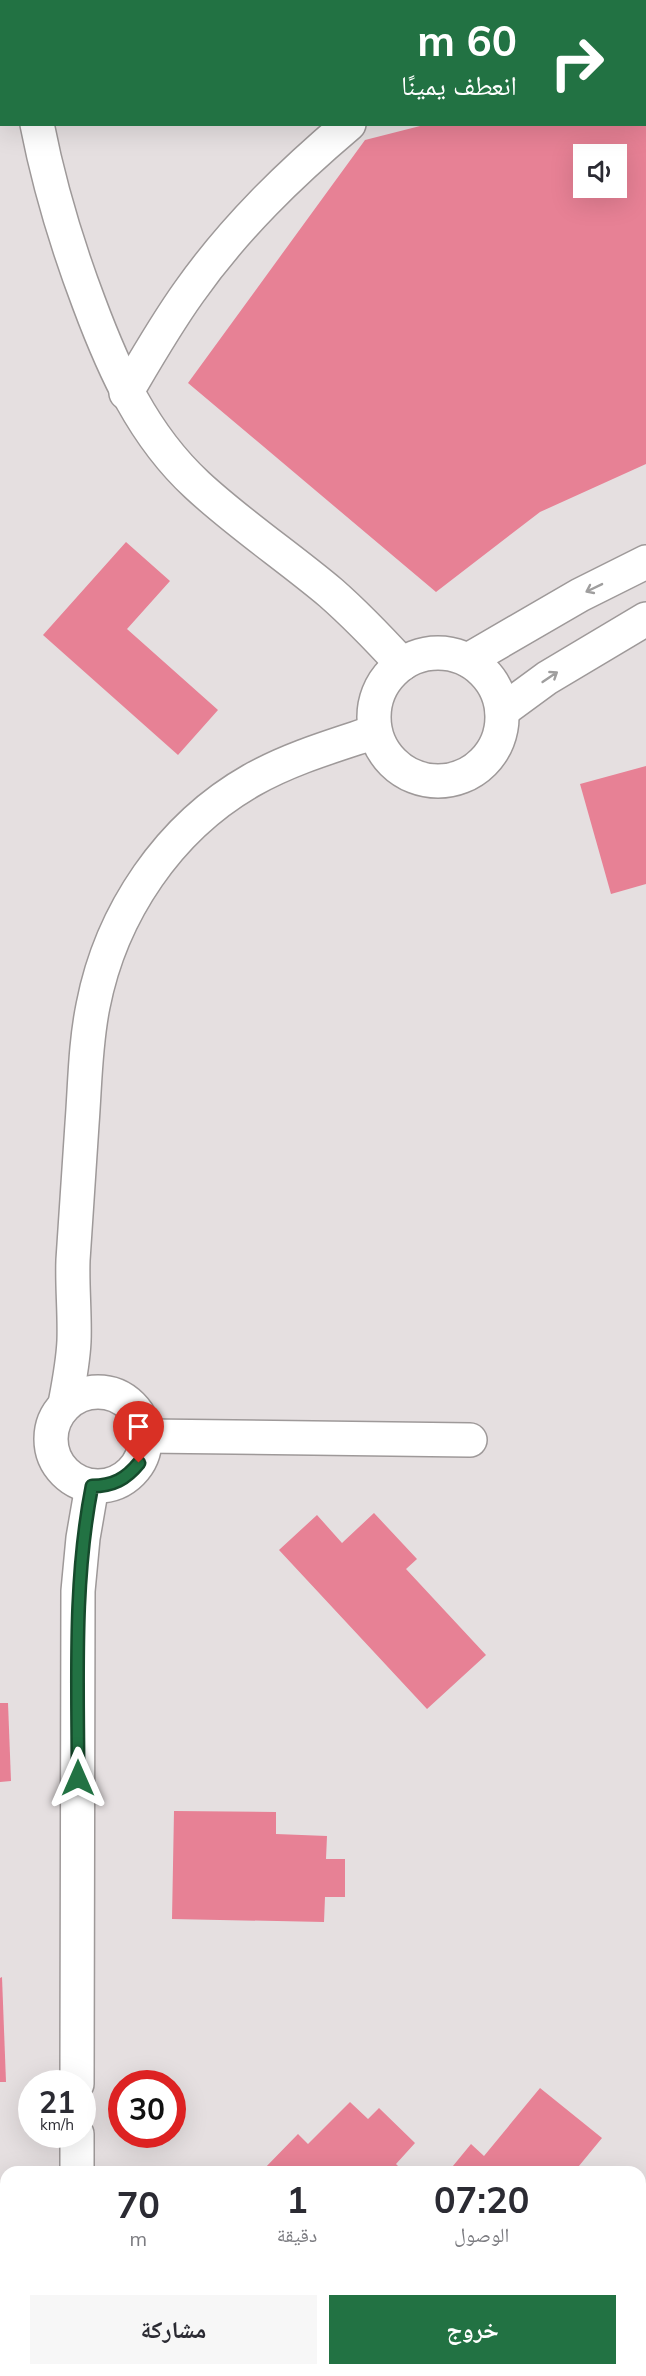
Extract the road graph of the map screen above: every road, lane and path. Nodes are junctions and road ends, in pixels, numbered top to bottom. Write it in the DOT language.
graph roads {
  1 [pos="37,126"];
  2 [pos="348,126"];
  3 [pos="126,393"];
  4 [pos="646,562"];
  5 [pos="646,620"];
  6 [pos="468,660"];
  7 [pos="402,664"];
  8 [pos="502,711"];
  9 [pos="375,732"];
  10 [pos="74,1322"];
  11 [pos="110,1393"];
  12 [pos="65,1404"];
  13 [pos="146,1436"];
  14 [pos="470,1440"];
  15 [pos="92,1486"];
  16 [pos="77,2070"];
  17 [pos="77,2148"];
  18 [pos="77,2166"];
  1 -- 3 [label="street"];
  2 -- 3 [label="street"];
  3 -- 7 [label="street"];
  4 -- 6 [label="street, one-way"];
  8 -- 5 [label="street, one-way"];
  6 -- 7 [label="street"];
  6 -- 8 [label="street"];
  7 -- 9 [label="street"];
  8 -- 9 [label="street"];
  9 -- 10 [label="street"];
  10 -- 11 [label="street"];
  10 -- 12 [label="street"];
  11 -- 12 [label="street"];
  11 -- 13 [label="street"];
  12 -- 15 [label="street"];
  13 -- 14 [label="street"];
  13 -- 15 [label="street"];
  15 -- 16 [label="street"];
  17 -- 18 [label="street"];
}
